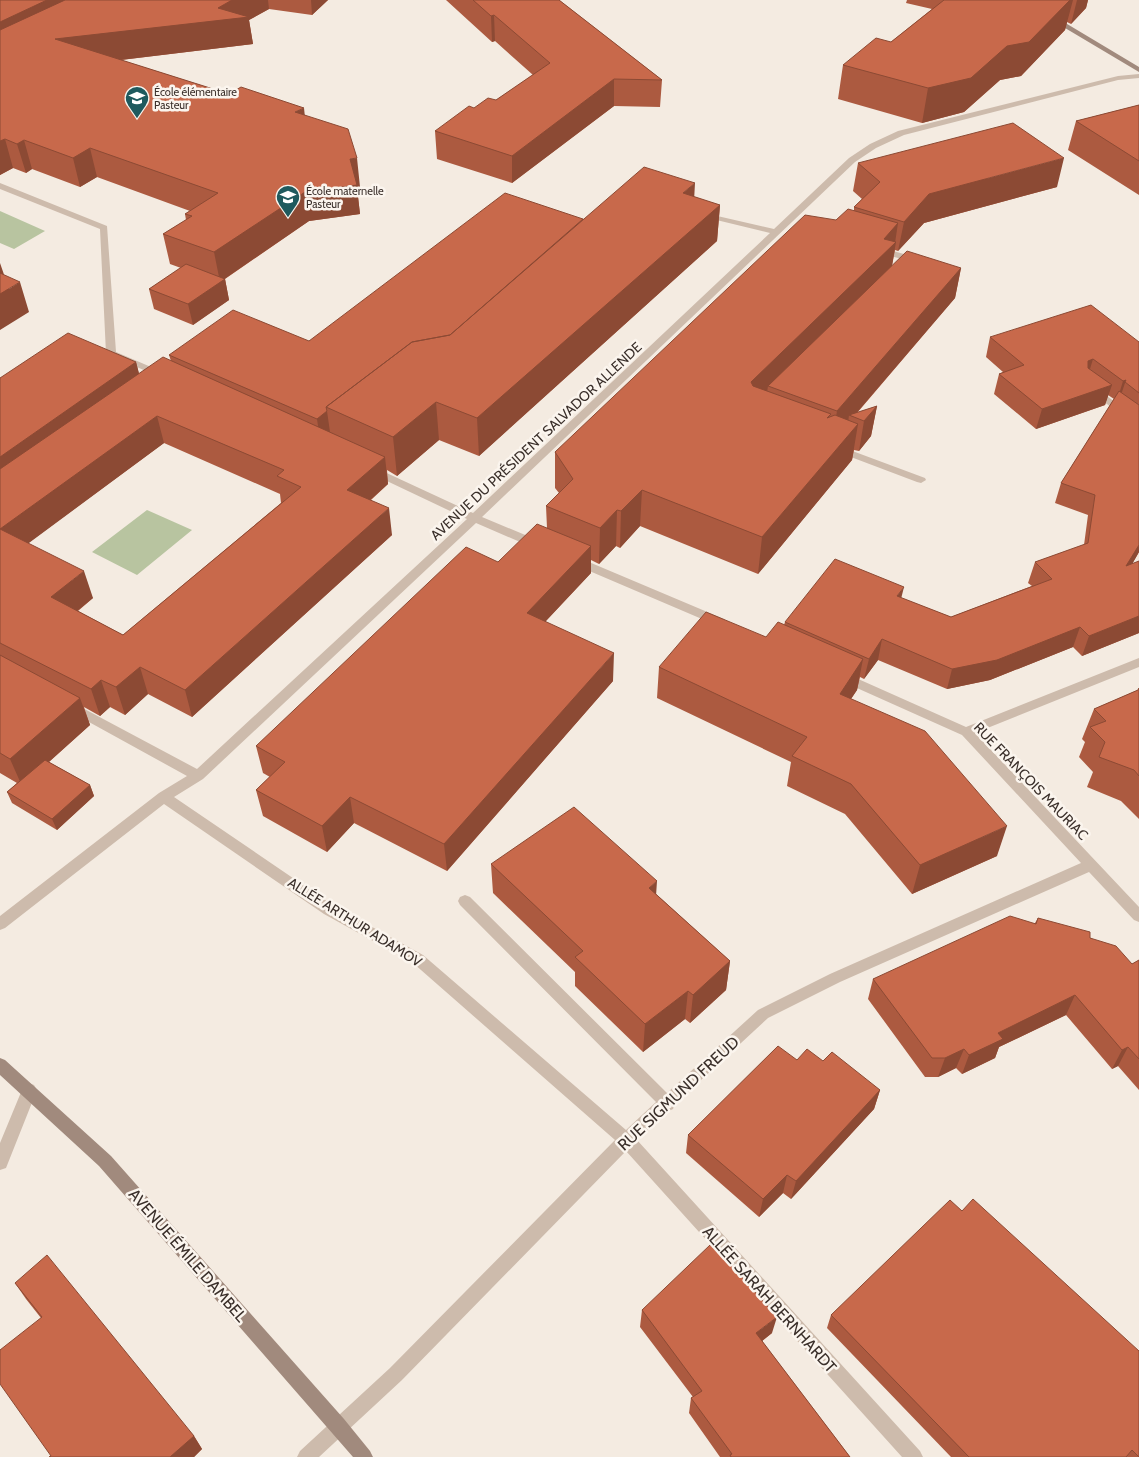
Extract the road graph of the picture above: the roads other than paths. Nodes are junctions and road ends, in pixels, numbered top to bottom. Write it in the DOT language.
graph roads {
  1 [pos="1022,0"];
  2 [pos="1139,70"];
  3 [pos="1139,76"];
  4 [pos="0,186"];
  5 [pos="697,213"];
  6 [pos="776,232"];
  7 [pos="869,247"];
  8 [pos="908,267"];
  9 [pos="164,380"];
  10 [pos="1087,384"];
  11 [pos="1139,425"];
  12 [pos="828,446"];
  13 [pos="365,467"];
  14 [pos="921,480"];
  15 [pos="474,518"];
  16 [pos="549,550"];
  17 [pos="566,557"];
  18 [pos="735,629"];
  19 [pos="1139,662"];
  20 [pos="833,672"];
  21 [pos="59,700"];
  22 [pos="966,732"];
  23 [pos="198,776"];
  24 [pos="164,797"];
  25 [pos="1090,865"];
  26 [pos="465,902"];
  27 [pos="1139,916"];
  28 [pos="0,924"];
  29 [pos="0,1065"];
  30 [pos="29,1090"];
  31 [pos="668,1104"];
  32 [pos="626,1140"];
  33 [pos="0,1163"];
  34 [pos="338,1425"];
  35 [pos="306,1457"];
  36 [pos="364,1457"];
  37 [pos="914,1457"];
  1 -- 2 [label="street"];
  3 -- 6 [label="street, AVENUE DU PRÉSIDENT SALVADOR ALLENDE"];
  4 -- 9 [label="street"];
  5 -- 6 [label="street"];
  6 -- 15 [label="street, AVENUE DU PRÉSIDENT SALVADOR ALLENDE"];
  7 -- 8 [label="street"];
  10 -- 11 [label="street"];
  12 -- 14 [label="street"];
  13 -- 15 [label="street"];
  15 -- 16 [label="street"];
  15 -- 23 [label="street, AVENUE DU PRÉSIDENT SALVADOR ALLENDE"];
  17 -- 18 [label="street"];
  19 -- 22 [label="street"];
  20 -- 22 [label="street, RUE FRANÇOIS MAURIAC"];
  21 -- 23 [label="street"];
  22 -- 25 [label="street, RUE FRANÇOIS MAURIAC"];
  23 -- 24 [label="street, AVENUE DU PRÉSIDENT SALVADOR ALLENDE"];
  24 -- 28 [label="street, AVENUE DU PRÉSIDENT SALVADOR ALLENDE"];
  24 -- 32 [label="street, ALLÉE ARTHUR ADAMOV"];
  25 -- 27 [label="street, RUE FRANÇOIS MAURIAC"];
  25 -- 31 [label="street, RUE SIGMUND FREUD"];
  26 -- 31 [label="street"];
  29 -- 30 [label="street, AVENUE ÉMILE DAMBEL"];
  30 -- 33 [label="street"];
  30 -- 34 [label="street, AVENUE ÉMILE DAMBEL"];
  31 -- 32 [label="street, RUE SIGMUND FREUD"];
  32 -- 34 [label="street, RUE SIGMUND FREUD"];
  32 -- 37 [label="street, ALLÉE SARAH BERNHARDT"];
  34 -- 35 [label="street, RUE SIGMUND FREUD"];
  34 -- 36 [label="street, AVENUE ÉMILE DAMBEL"];
}
